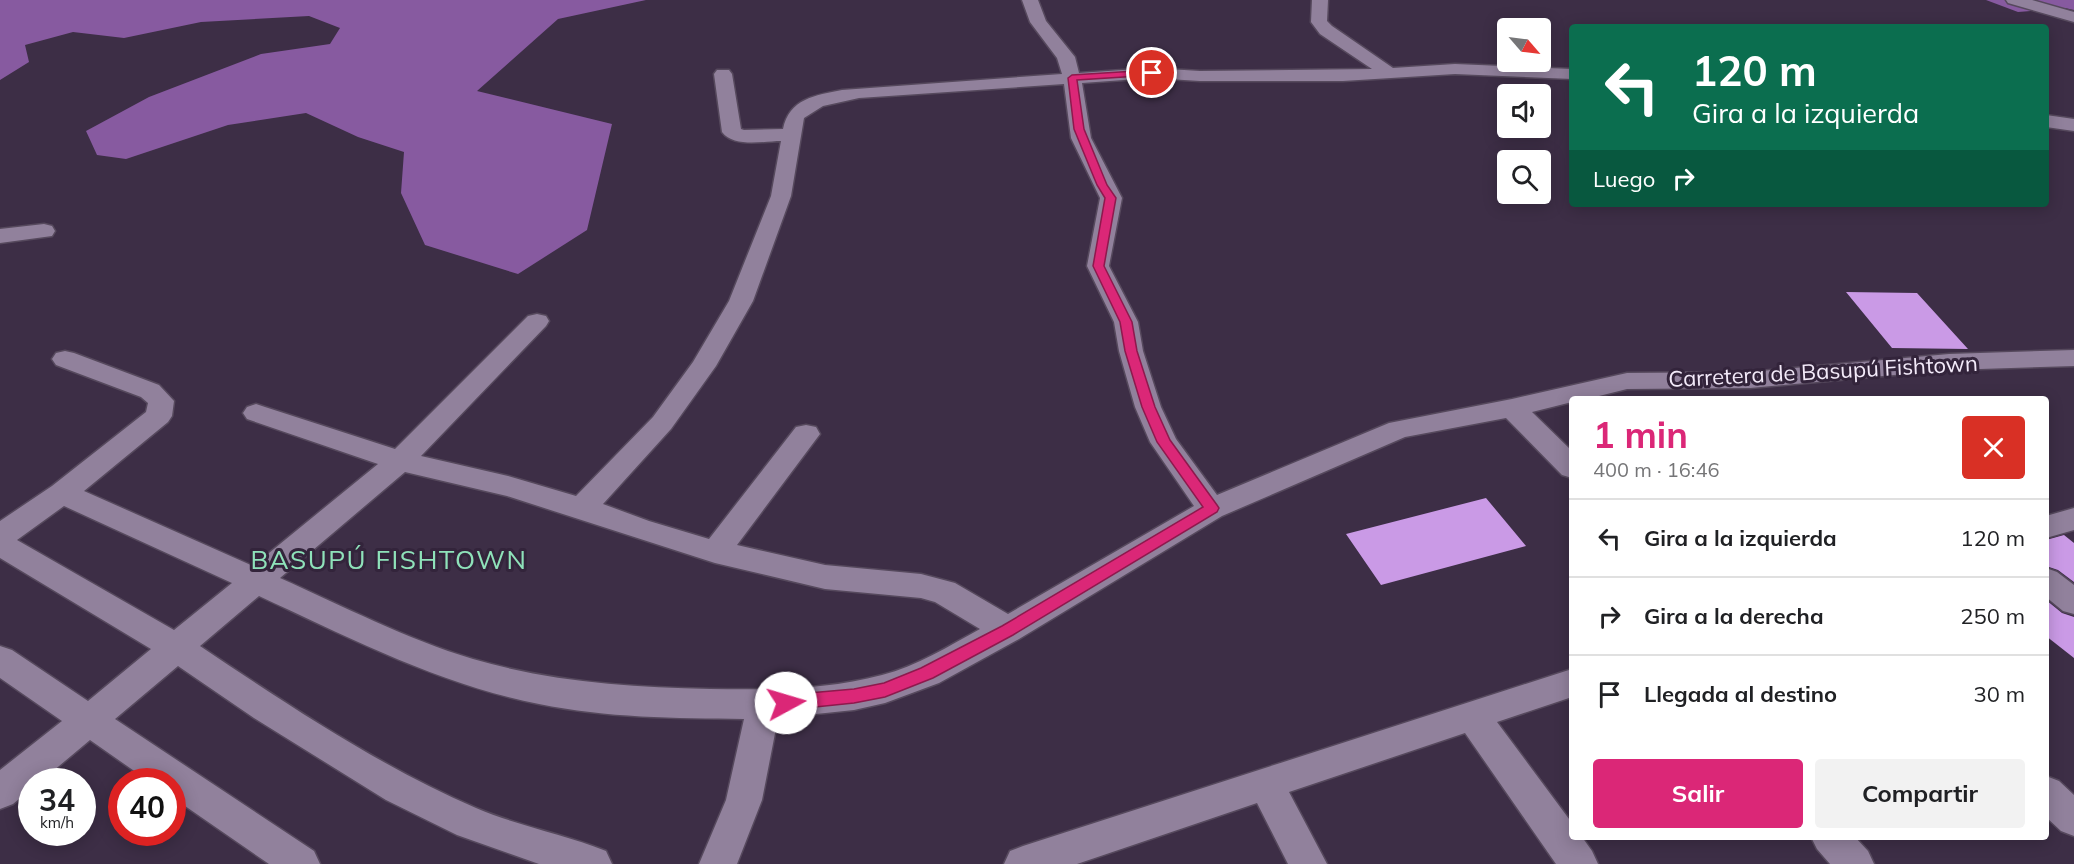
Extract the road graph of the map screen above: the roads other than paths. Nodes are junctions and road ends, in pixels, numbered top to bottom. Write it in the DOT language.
graph roads {
  1 [pos="1030,0"];
  2 [pos="1320,0"];
  3 [pos="2014,0"];
  4 [pos="2058,0"];
  5 [pos="2034,6"];
  6 [pos="2074,17"];
  7 [pos="1388,72"];
  8 [pos="723,74"];
  9 [pos="1569,74"];
  10 [pos="1072,78"];
  11 [pos="2049,121"];
  12 [pos="2074,125"];
  13 [pos="791,135"];
  14 [pos="44,231"];
  15 [pos="0,236"];
  16 [pos="537,321"];
  17 [pos="2074,358"];
  18 [pos="64,359"];
  19 [pos="1512,408"];
  20 [pos="256,413"];
  21 [pos="806,434"];
  22 [pos="400,461"];
  23 [pos="1569,465"];
  24 [pos="63,493"];
  25 [pos="582,508"];
  26 [pos="1212,508"];
  27 [pos="2074,519"];
  28 [pos="2049,525"];
  29 [pos="0,536"];
  30 [pos="0,544"];
  31 [pos="715,552"];
  32 [pos="256,581"];
  33 [pos="2049,582"];
  34 [pos="2074,602"];
  35 [pos="1008,630"];
  36 [pos="176,647"];
  37 [pos="0,660"];
  38 [pos="1569,683"];
  39 [pos="764,705"];
  40 [pos="1473,717"];
  41 [pos="89,720"];
  42 [pos="1265,783"];
  43 [pos="0,792"];
  44 [pos="2049,797"];
  45 [pos="2074,819"];
  46 [pos="1833,840"];
  47 [pos="1030,863"];
  48 [pos="301,864"];
  49 [pos="592,864"];
  50 [pos="718,864"];
  51 [pos="1308,864"];
  52 [pos="1579,864"];
  53 [pos="1855,864"];
  1 -- 10 [label="street"];
  2 -- 7 [label="street"];
  3 -- 5 [label="street"];
  4 -- 5 [label="street"];
  5 -- 6 [label="street"];
  7 -- 9 [label="street"];
  7 -- 10 [label="street"];
  8 -- 13 [label="street"];
  10 -- 13 [label="street"];
  10 -- 26 [label="street"];
  11 -- 12 [label="street"];
  13 -- 25 [label="street"];
  14 -- 15 [label="street"];
  16 -- 22 [label="street"];
  17 -- 19 [label="street, Carretera de Basupú Fishtown"];
  18 -- 24 [label="street"];
  19 -- 23 [label="street"];
  19 -- 26 [label="street, Carretera de Basupú Fishtown"];
  20 -- 22 [label="street"];
  21 -- 31 [label="street"];
  22 -- 25 [label="street"];
  22 -- 32 [label="street"];
  24 -- 29 [label="street"];
  24 -- 32 [label="street, Carretera de Basupú Fishtown"];
  25 -- 31 [label="street"];
  26 -- 35 [label="street, Carretera de Basupú Fishtown"];
  27 -- 28 [label="street"];
  30 -- 36 [label="street"];
  31 -- 35 [label="street"];
  32 -- 36 [label="street"];
  32 -- 39 [label="street, Carretera de Basupú Fishtown"];
  33 -- 34 [label="street"];
  35 -- 39 [label="street, Carretera de Basupú Fishtown"];
  36 -- 41 [label="street"];
  36 -- 49 [label="street"];
  37 -- 41 [label="street"];
  38 -- 40 [label="street"];
  39 -- 50 [label="street"];
  40 -- 42 [label="street"];
  40 -- 52 [label="street"];
  41 -- 43 [label="street"];
  41 -- 48 [label="street"];
  42 -- 47 [label="street"];
  42 -- 51 [label="street"];
  44 -- 45 [label="street"];
  46 -- 53 [label="street"];
}
